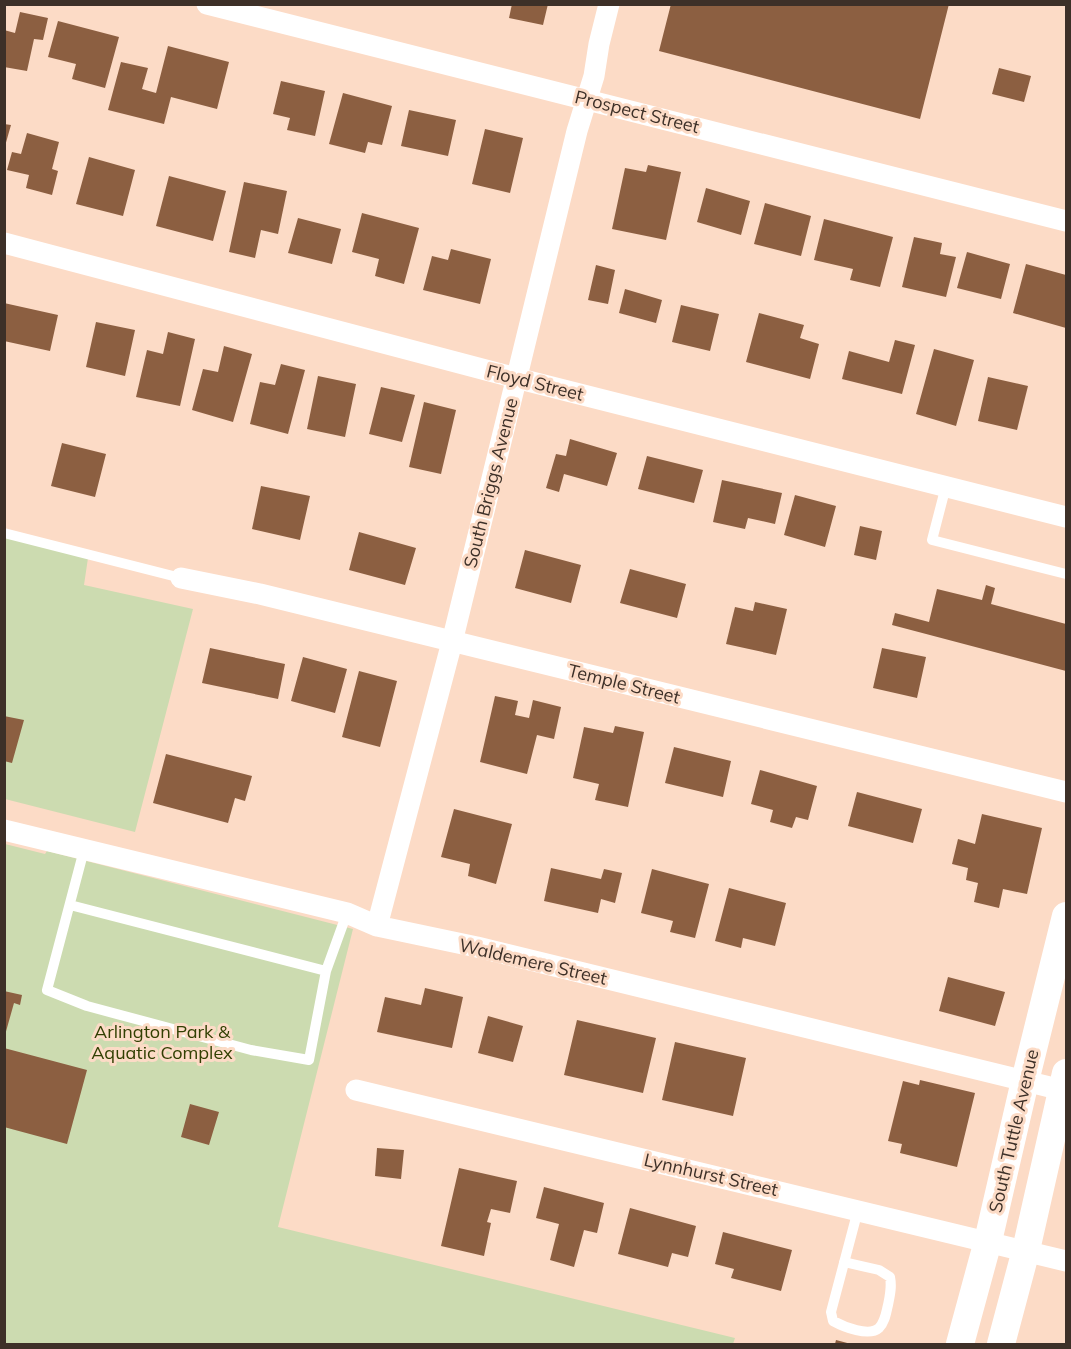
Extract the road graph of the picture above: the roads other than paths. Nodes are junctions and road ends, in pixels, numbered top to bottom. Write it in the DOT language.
graph roads {
  1 [pos="207,4"];
  2 [pos="609,4"];
  3 [pos="587,100"];
  4 [pos="1066,221"];
  5 [pos="4,243"];
  6 [pos="516,378"];
  7 [pos="946,486"];
  8 [pos="1066,517"];
  9 [pos="4,533"];
  10 [pos="1066,574"];
  11 [pos="181,578"];
  12 [pos="452,642"];
  13 [pos="1066,792"];
  14 [pos="4,830"];
  15 [pos="84,850"];
  16 [pos="70,905"];
  17 [pos="347,913"];
  18 [pos="1066,916"];
  19 [pos="377,926"];
  20 [pos="326,971"];
  21 [pos="1025,1081"];
  22 [pos="1064,1082"];
  23 [pos="356,1090"];
  24 [pos="858,1210"];
  25 [pos="987,1241"];
  26 [pos="1026,1250"];
  27 [pos="1066,1261"];
  28 [pos="844,1262"];
  29 [pos="960,1344"];
  30 [pos="1001,1344"];
  1 -- 3 [label="street, Prospect Street"];
  2 -- 3 [label="street, South Briggs Avenue"];
  3 -- 4 [label="street, Prospect Street"];
  3 -- 6 [label="street, South Briggs Avenue"];
  5 -- 6 [label="street, Floyd Street"];
  6 -- 7 [label="street, Floyd Street"];
  6 -- 12 [label="street, South Briggs Avenue"];
  7 -- 8 [label="street, Floyd Street"];
  7 -- 10 [label="lane"];
  9 -- 11 [label="lane"];
  11 -- 12 [label="street, Temple Street"];
  12 -- 13 [label="street, Temple Street"];
  12 -- 19 [label="street, South Briggs Avenue"];
  14 -- 15 [label="street, Waldemere Street"];
  15 -- 16 [label="lane"];
  15 -- 17 [label="street, Waldemere Street"];
  16 -- 20 [label="lane"];
  16 -- 20 [label="lane"];
  17 -- 19 [label="street, Waldemere Street"];
  17 -- 20 [label="lane"];
  18 -- 21 [label="main road, South Tuttle Avenue"];
  19 -- 21 [label="street, Waldemere Street"];
  21 -- 22 [label="street, Waldemere Street"];
  21 -- 25 [label="main road, South Tuttle Avenue"];
  22 -- 26 [label="main road"];
  23 -- 24 [label="street, Lynnhurst Street"];
  24 -- 25 [label="street, Lynnhurst Street"];
  24 -- 28 [label="lane"];
  25 -- 26 [label="street, Lynnhurst Street"];
  25 -- 29 [label="main road, South Tuttle Avenue"];
  26 -- 27 [label="street, Lynnhurst Street"];
  26 -- 30 [label="main road"];
  28 -- 28 [label="lane"];
}
